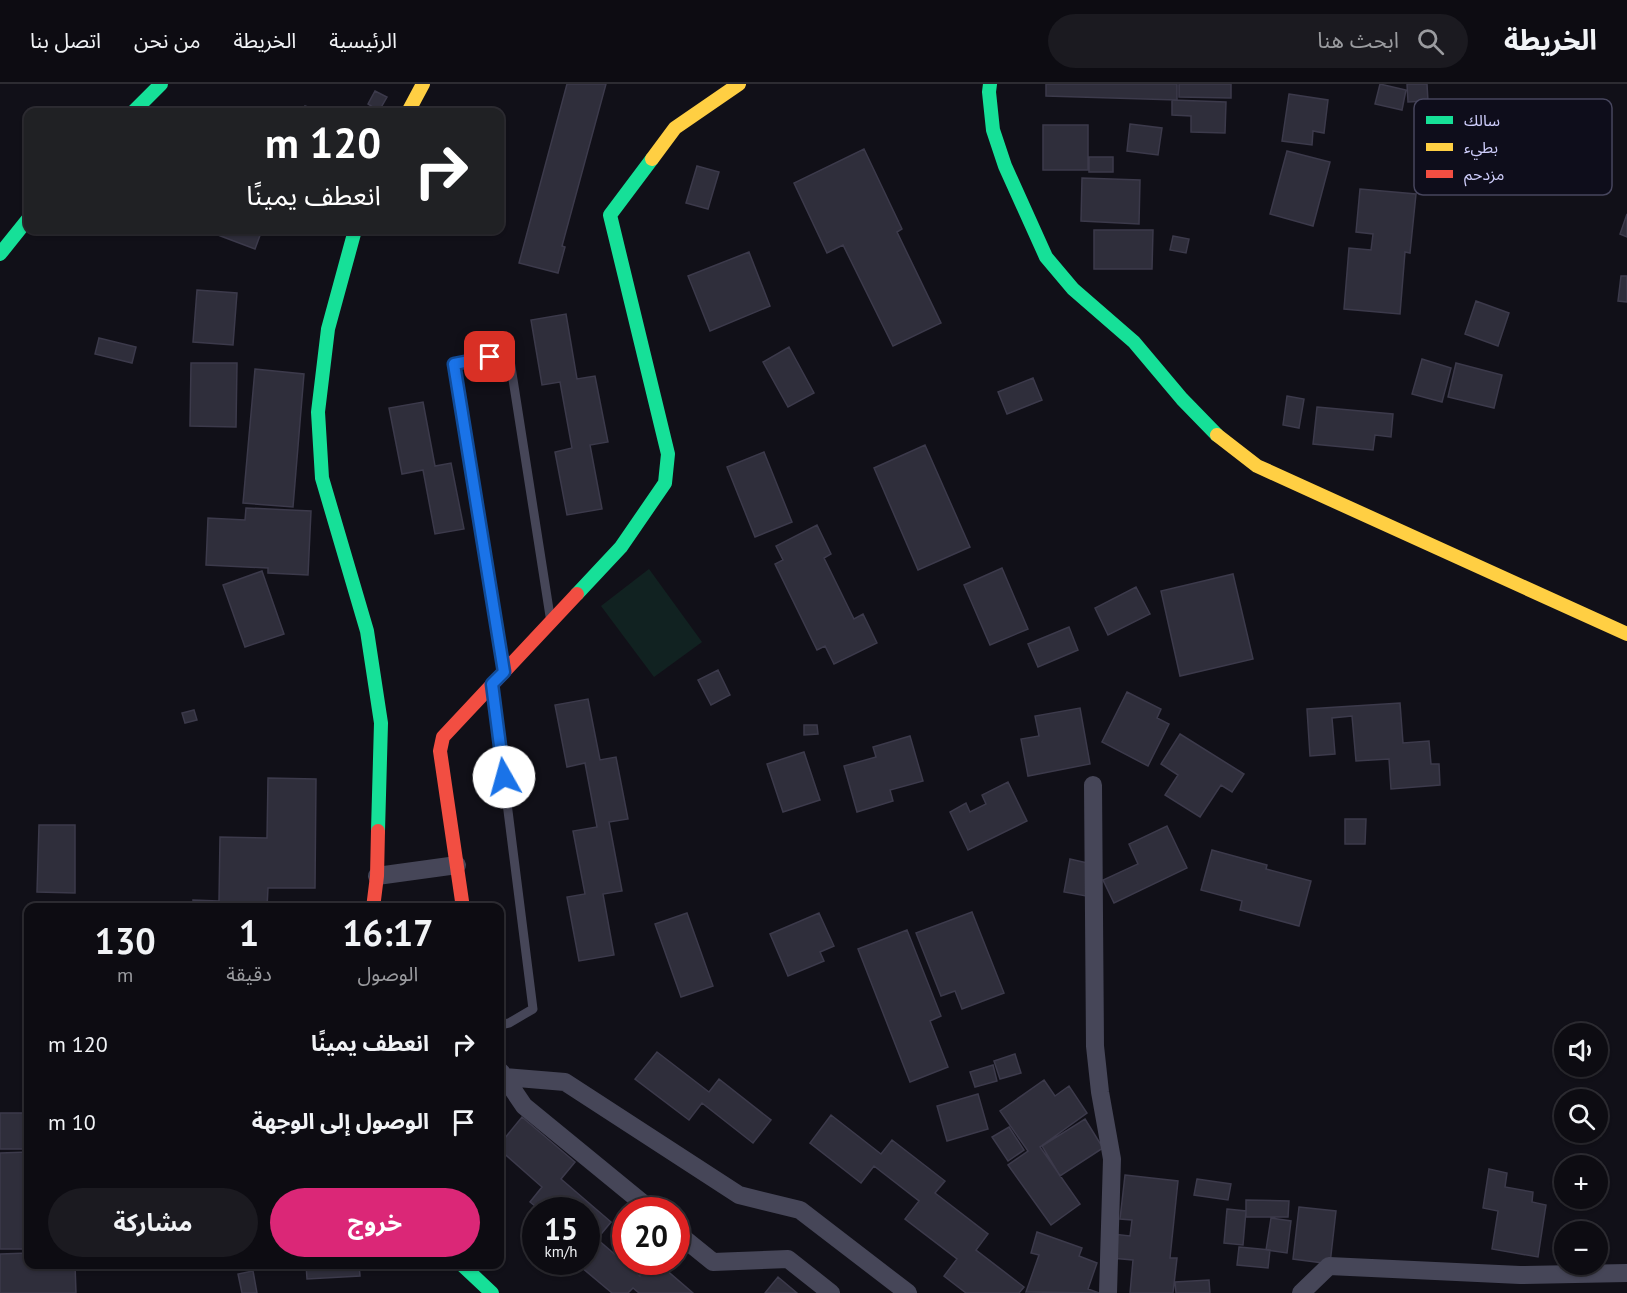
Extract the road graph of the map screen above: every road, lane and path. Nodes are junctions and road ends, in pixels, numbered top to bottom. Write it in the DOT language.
graph roads {
  1 [pos="161,84"];
  2 [pos="423,84"];
  3 [pos="739,84"];
  4 [pos="990,84"];
  5 [pos="137,108"];
  6 [pos="410,108"];
  7 [pos="24,224"];
  8 [pos="354,234"];
  9 [pos="0,254"];
  10 [pos="551,621"];
  11 [pos="1627,634"];
  12 [pos="504,672"];
  13 [pos="492,684"];
  14 [pos="1093,785"];
  15 [pos="457,865"];
  16 [pos="377,876"];
  17 [pos="374,903"];
  18 [pos="462,903"];
  19 [pos="504,1024"];
  20 [pos="504,1074"];
  21 [pos="504,1077"];
  22 [pos="635,1197"];
  23 [pos="690,1243"];
  24 [pos="466,1269"];
  25 [pos="1627,1273"];
  26 [pos="492,1293"];
  27 [pos="831,1293"];
  28 [pos="908,1293"];
  29 [pos="1108,1293"];
  30 [pos="1301,1293"];
  1 -- 5 [label="street"];
  2 -- 6 [label="street"];
  3 -- 10 [label="street"];
  4 -- 11 [label="street"];
  7 -- 9 [label="street"];
  8 -- 16 [label="street"];
  10 -- 12 [label="street"];
  10 -- 12 [label="lane"];
  12 -- 13 [label="street"];
  13 -- 15 [label="street"];
  13 -- 19 [label="lane"];
  14 -- 29 [label="street"];
  15 -- 16 [label="street"];
  15 -- 18 [label="street"];
  16 -- 17 [label="street"];
  20 -- 28 [label="street"];
  21 -- 22 [label="street"];
  23 -- 27 [label="street"];
  24 -- 26 [label="street"];
  25 -- 30 [label="street"];
}
